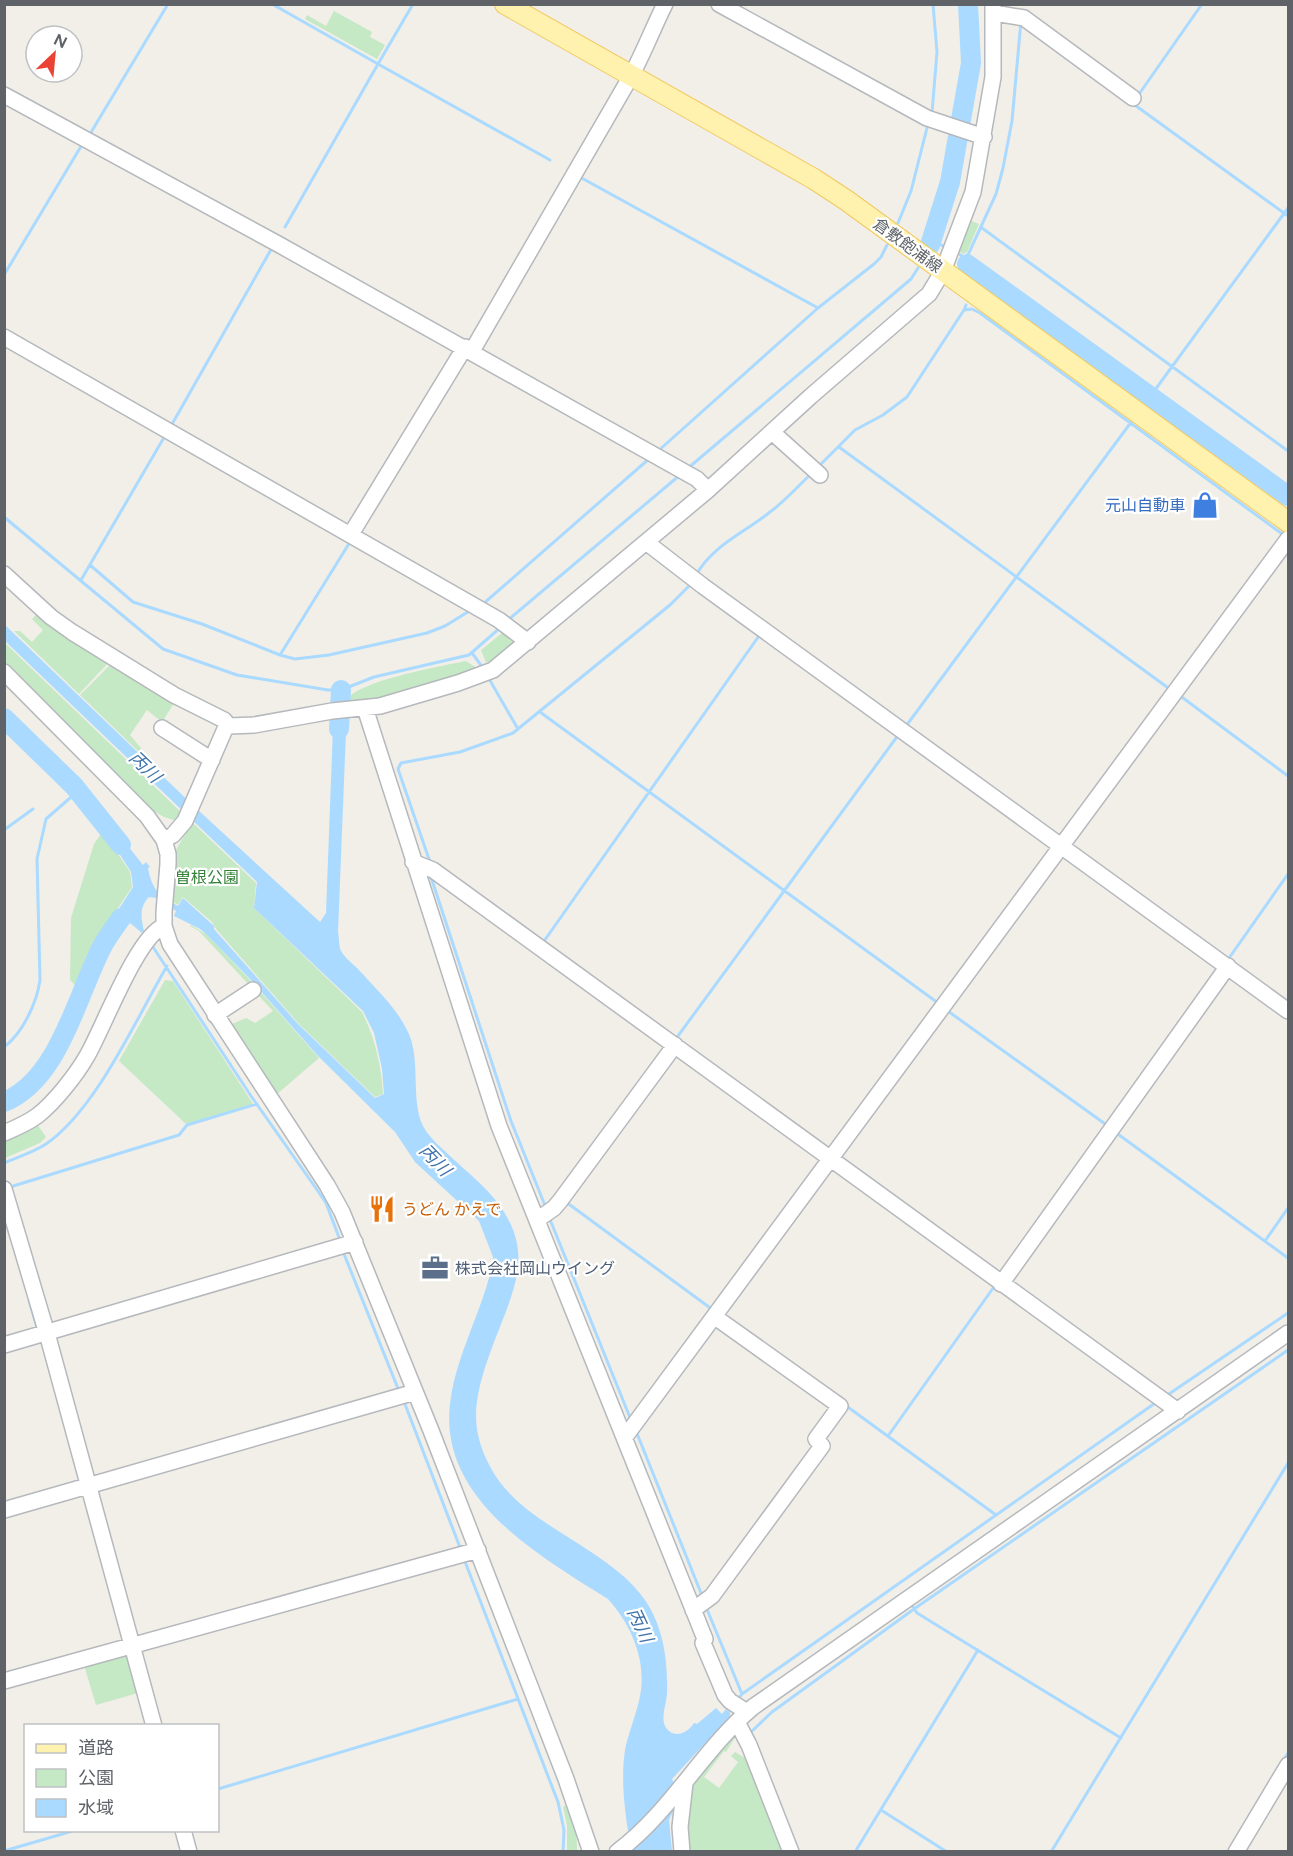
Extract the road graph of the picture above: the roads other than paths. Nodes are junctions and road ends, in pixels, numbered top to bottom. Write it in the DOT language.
graph roads {
  1 [pos="505,4"];
  2 [pos="665,4"];
  3 [pos="719,4"];
  4 [pos="994,9"];
  5 [pos="631,76"];
  6 [pos="4,95"];
  7 [pos="1133,98"];
  8 [pos="984,137"];
  9 [pos="943,271"];
  10 [pos="13,345"];
  11 [pos="466,349"];
  12 [pos="772,432"];
  13 [pos="816,472"];
  14 [pos="703,484"];
  15 [pos="351,534"];
  16 [pos="1288,534"];
  17 [pos="646,542"];
  18 [pos="4,574"];
  19 [pos="528,642"];
  20 [pos="4,672"];
  21 [pos="365,708"];
  22 [pos="229,726"];
  23 [pos="162,728"];
  24 [pos="212,760"];
  25 [pos="164,840"];
  26 [pos="1059,846"];
  27 [pos="424,866"];
  28 [pos="164,919"];
  29 [pos="1226,967"];
  30 [pos="253,990"];
  31 [pos="1288,1011"];
  32 [pos="215,1015"];
  33 [pos="672,1048"];
  34 [pos="4,1133"];
  35 [pos="830,1159"];
  36 [pos="4,1189"];
  37 [pos="551,1209"];
  38 [pos="346,1245"];
  39 [pos="999,1282"];
  40 [pos="717,1314"];
  41 [pos="43,1332"];
  42 [pos="1288,1333"];
  43 [pos="4,1345"];
  44 [pos="406,1395"];
  45 [pos="1178,1411"];
  46 [pos="631,1429"];
  47 [pos="86,1485"];
  48 [pos="4,1510"];
  49 [pos="469,1553"];
  50 [pos="701,1605"];
  51 [pos="129,1645"];
  52 [pos="4,1681"];
  53 [pos="740,1719"];
  54 [pos="154,1724"];
  55 [pos="1288,1765"];
  56 [pos="682,1787"];
  57 [pos="184,1832"];
  58 [pos="189,1851"];
  59 [pos="591,1851"];
  60 [pos="617,1851"];
  61 [pos="682,1851"];
  62 [pos="791,1851"];
  63 [pos="1236,1851"];
  1 -- 5 [label="main road, 倉敷飽浦線"];
  2 -- 5 [label="street"];
  3 -- 8 [label="street"];
  4 -- 7 [label="street"];
  4 -- 8 [label="street"];
  5 -- 9 [label="main road, 倉敷飽浦線"];
  5 -- 11 [label="street"];
  6 -- 11 [label="street"];
  8 -- 9 [label="street"];
  9 -- 12 [label="street"];
  9 -- 16 [label="main road, 倉敷飽浦線"];
  10 -- 15 [label="street"];
  11 -- 14 [label="street"];
  11 -- 15 [label="street"];
  12 -- 13 [label="street"];
  12 -- 14 [label="street"];
  14 -- 17 [label="street"];
  15 -- 19 [label="street"];
  16 -- 26 [label="street"];
  17 -- 19 [label="street"];
  17 -- 26 [label="street"];
  18 -- 22 [label="street"];
  19 -- 21 [label="street"];
  20 -- 25 [label="street"];
  21 -- 22 [label="street"];
  21 -- 27 [label="street"];
  22 -- 24 [label="street"];
  23 -- 24 [label="street"];
  24 -- 25 [label="street"];
  25 -- 28 [label="street"];
  26 -- 29 [label="street"];
  26 -- 35 [label="street"];
  27 -- 33 [label="street"];
  27 -- 37 [label="street"];
  28 -- 32 [label="street"];
  28 -- 34 [label="street"];
  29 -- 31 [label="street"];
  29 -- 39 [label="street"];
  30 -- 32 [label="street"];
  32 -- 38 [label="street"];
  33 -- 35 [label="street"];
  33 -- 37 [label="street"];
  35 -- 39 [label="street"];
  35 -- 40 [label="street"];
  36 -- 41 [label="street"];
  37 -- 46 [label="street"];
  38 -- 41 [label="street"];
  38 -- 44 [label="street"];
  39 -- 45 [label="street"];
  40 -- 46 [label="street"];
  40 -- 50 [label="street"];
  41 -- 43 [label="street"];
  41 -- 47 [label="street"];
  42 -- 45 [label="street"];
  44 -- 47 [label="street"];
  44 -- 49 [label="street"];
  45 -- 53 [label="street"];
  46 -- 50 [label="street"];
  47 -- 48 [label="street"];
  47 -- 51 [label="street"];
  49 -- 51 [label="street"];
  49 -- 59 [label="street"];
  50 -- 53 [label="street"];
  51 -- 52 [label="street"];
  51 -- 54 [label="street"];
  53 -- 56 [label="street"];
  53 -- 62 [label="street"];
  55 -- 63 [label="street"];
  56 -- 60 [label="street"];
  56 -- 61 [label="street"];
  57 -- 58 [label="street"];
}
